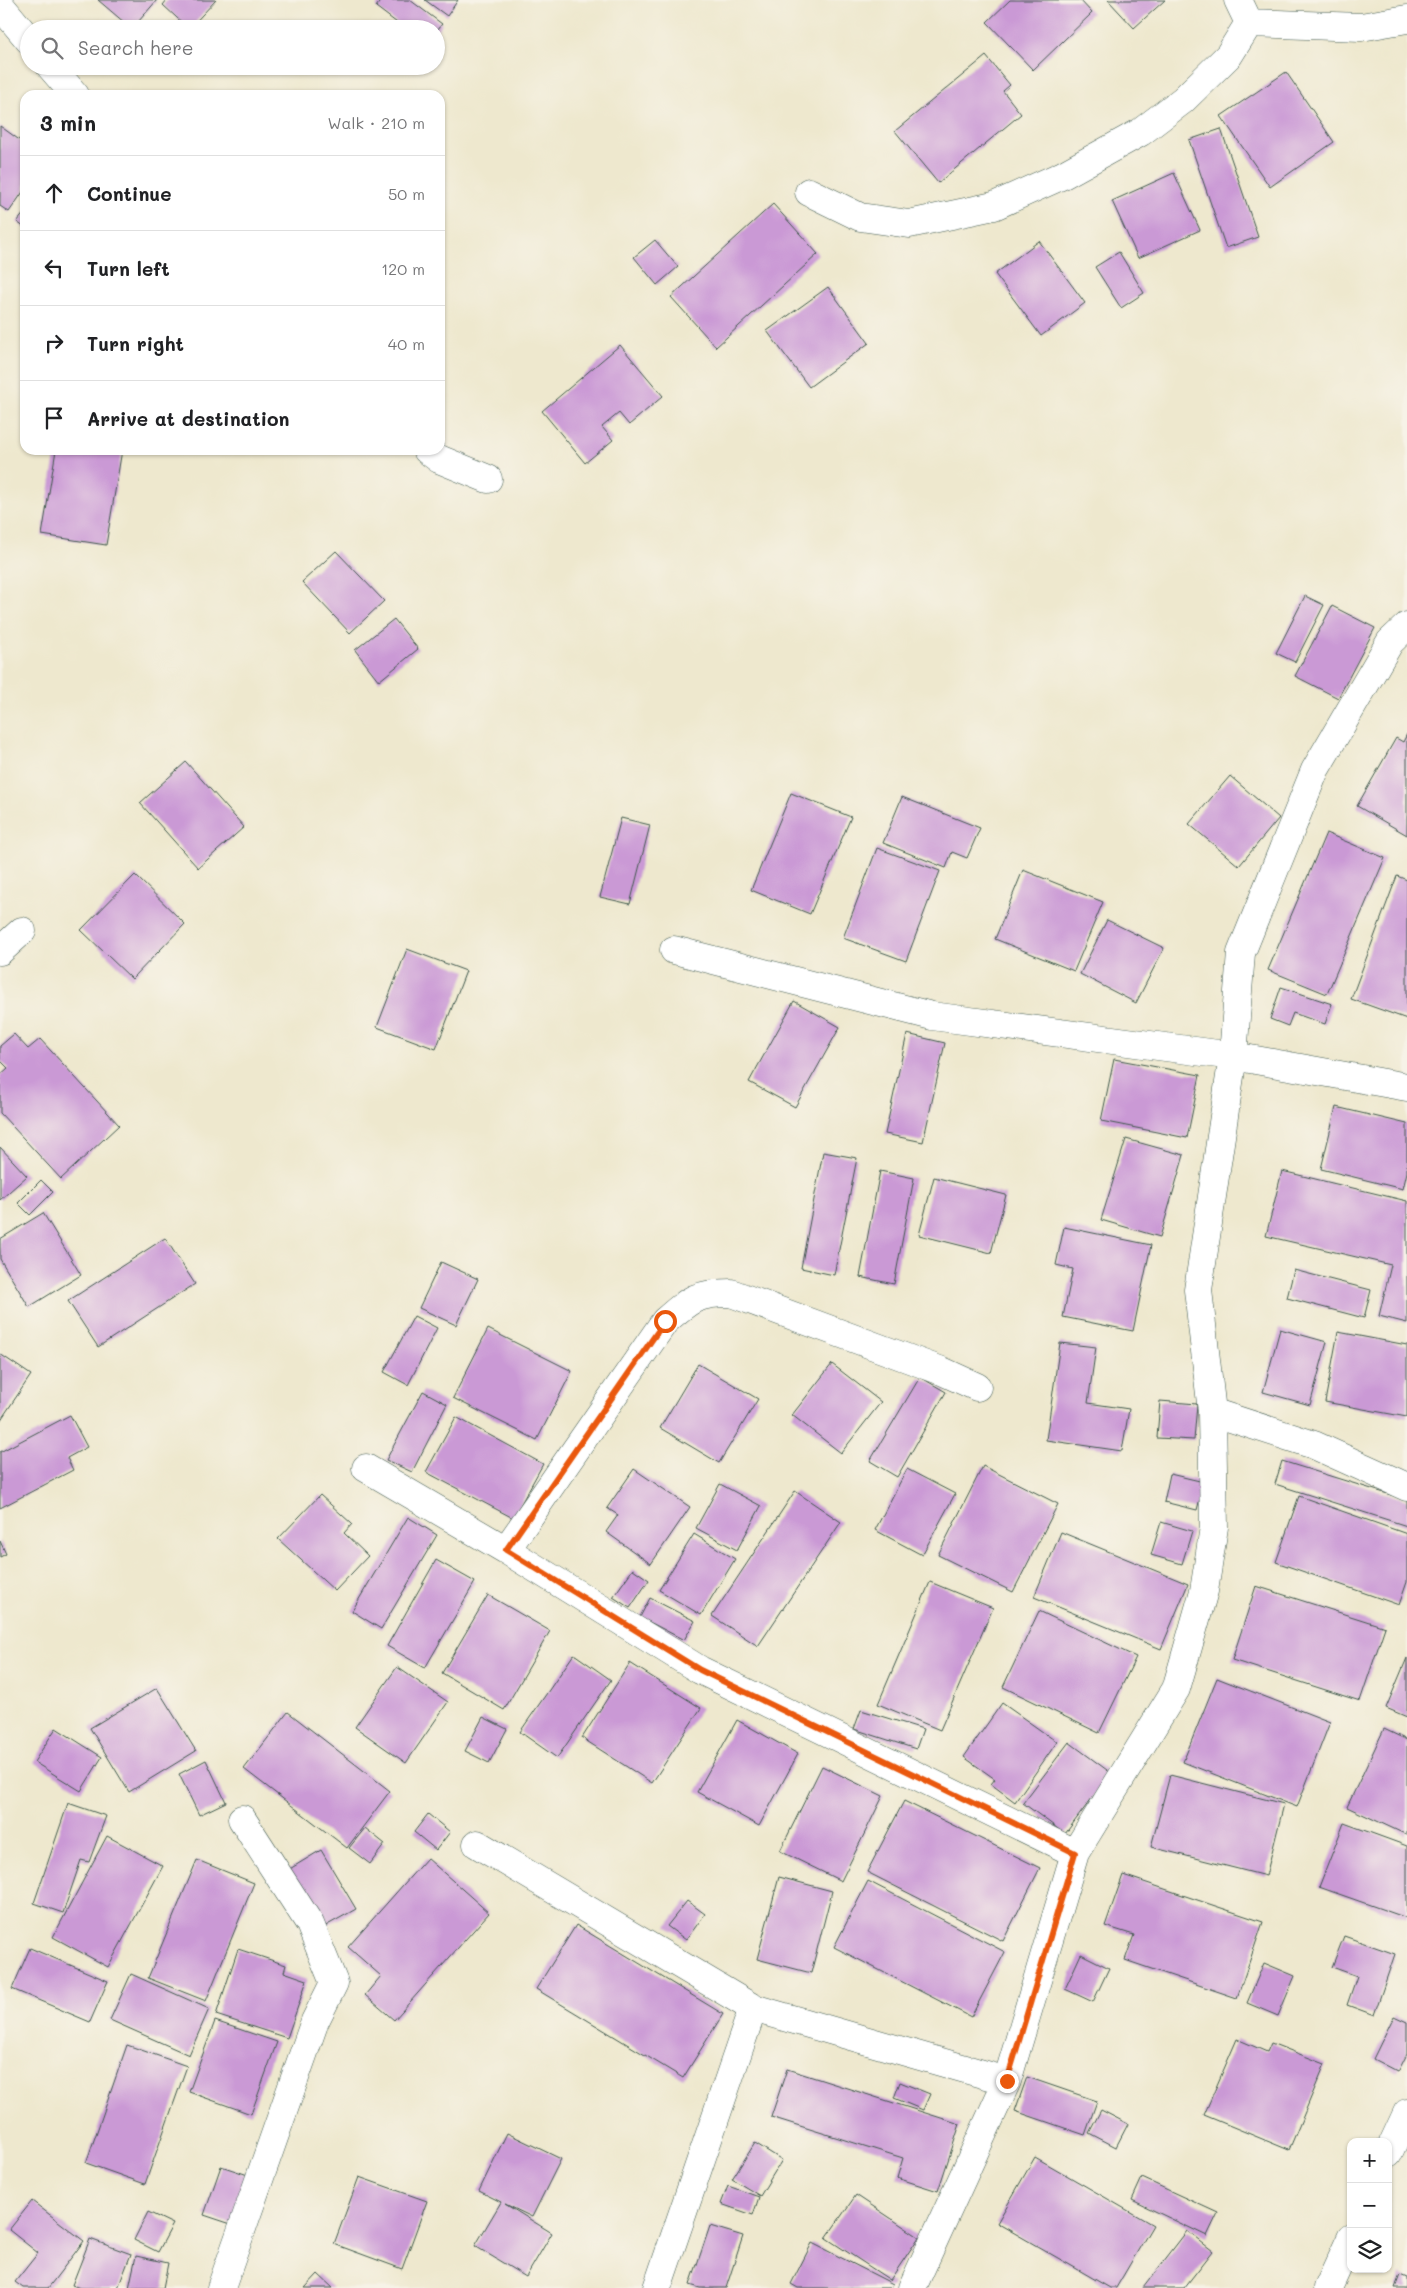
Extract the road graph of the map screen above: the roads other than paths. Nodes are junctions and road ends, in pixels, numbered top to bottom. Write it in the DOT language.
graph roads {
  1 [pos="0,5"];
  2 [pos="1243,11"];
  3 [pos="1407,19"];
  4 [pos="20,29"];
  5 [pos="58,75"];
  6 [pos="71,90"];
  7 [pos="809,192"];
  8 [pos="433,455"];
  9 [pos="488,479"];
  10 [pos="1407,626"];
  11 [pos="22,931"];
  12 [pos="674,950"];
  13 [pos="0,951"];
  14 [pos="1233,1056"];
  15 [pos="1407,1087"];
  16 [pos="977,1387"];
  17 [pos="1212,1412"];
  18 [pos="366,1468"];
  19 [pos="1407,1487"];
  20 [pos="506,1550"];
  21 [pos="242,1819"];
  22 [pos="477,1844"];
  23 [pos="1075,1853"];
  24 [pos="754,2008"];
  25 [pos="1007,2081"];
  26 [pos="1407,2112"];
  27 [pos="1392,2145"];
  28 [pos="1347,2247"];
  29 [pos="220,2288"];
  30 [pos="657,2288"];
  31 [pos="912,2288"];
  32 [pos="1328,2288"];
  1 -- 4 [label="street"];
  2 -- 3 [label="street"];
  2 -- 7 [label="street"];
  5 -- 6 [label="street"];
  8 -- 9 [label="street"];
  10 -- 14 [label="street"];
  11 -- 13 [label="street"];
  12 -- 14 [label="street"];
  14 -- 15 [label="street"];
  14 -- 17 [label="street"];
  16 -- 20 [label="street"];
  17 -- 19 [label="street"];
  17 -- 23 [label="street"];
  18 -- 20 [label="street"];
  20 -- 23 [label="street"];
  21 -- 29 [label="street"];
  22 -- 24 [label="street"];
  23 -- 25 [label="street"];
  24 -- 25 [label="street"];
  24 -- 30 [label="street"];
  25 -- 31 [label="street"];
  26 -- 27 [label="street"];
  28 -- 32 [label="street"];
}
